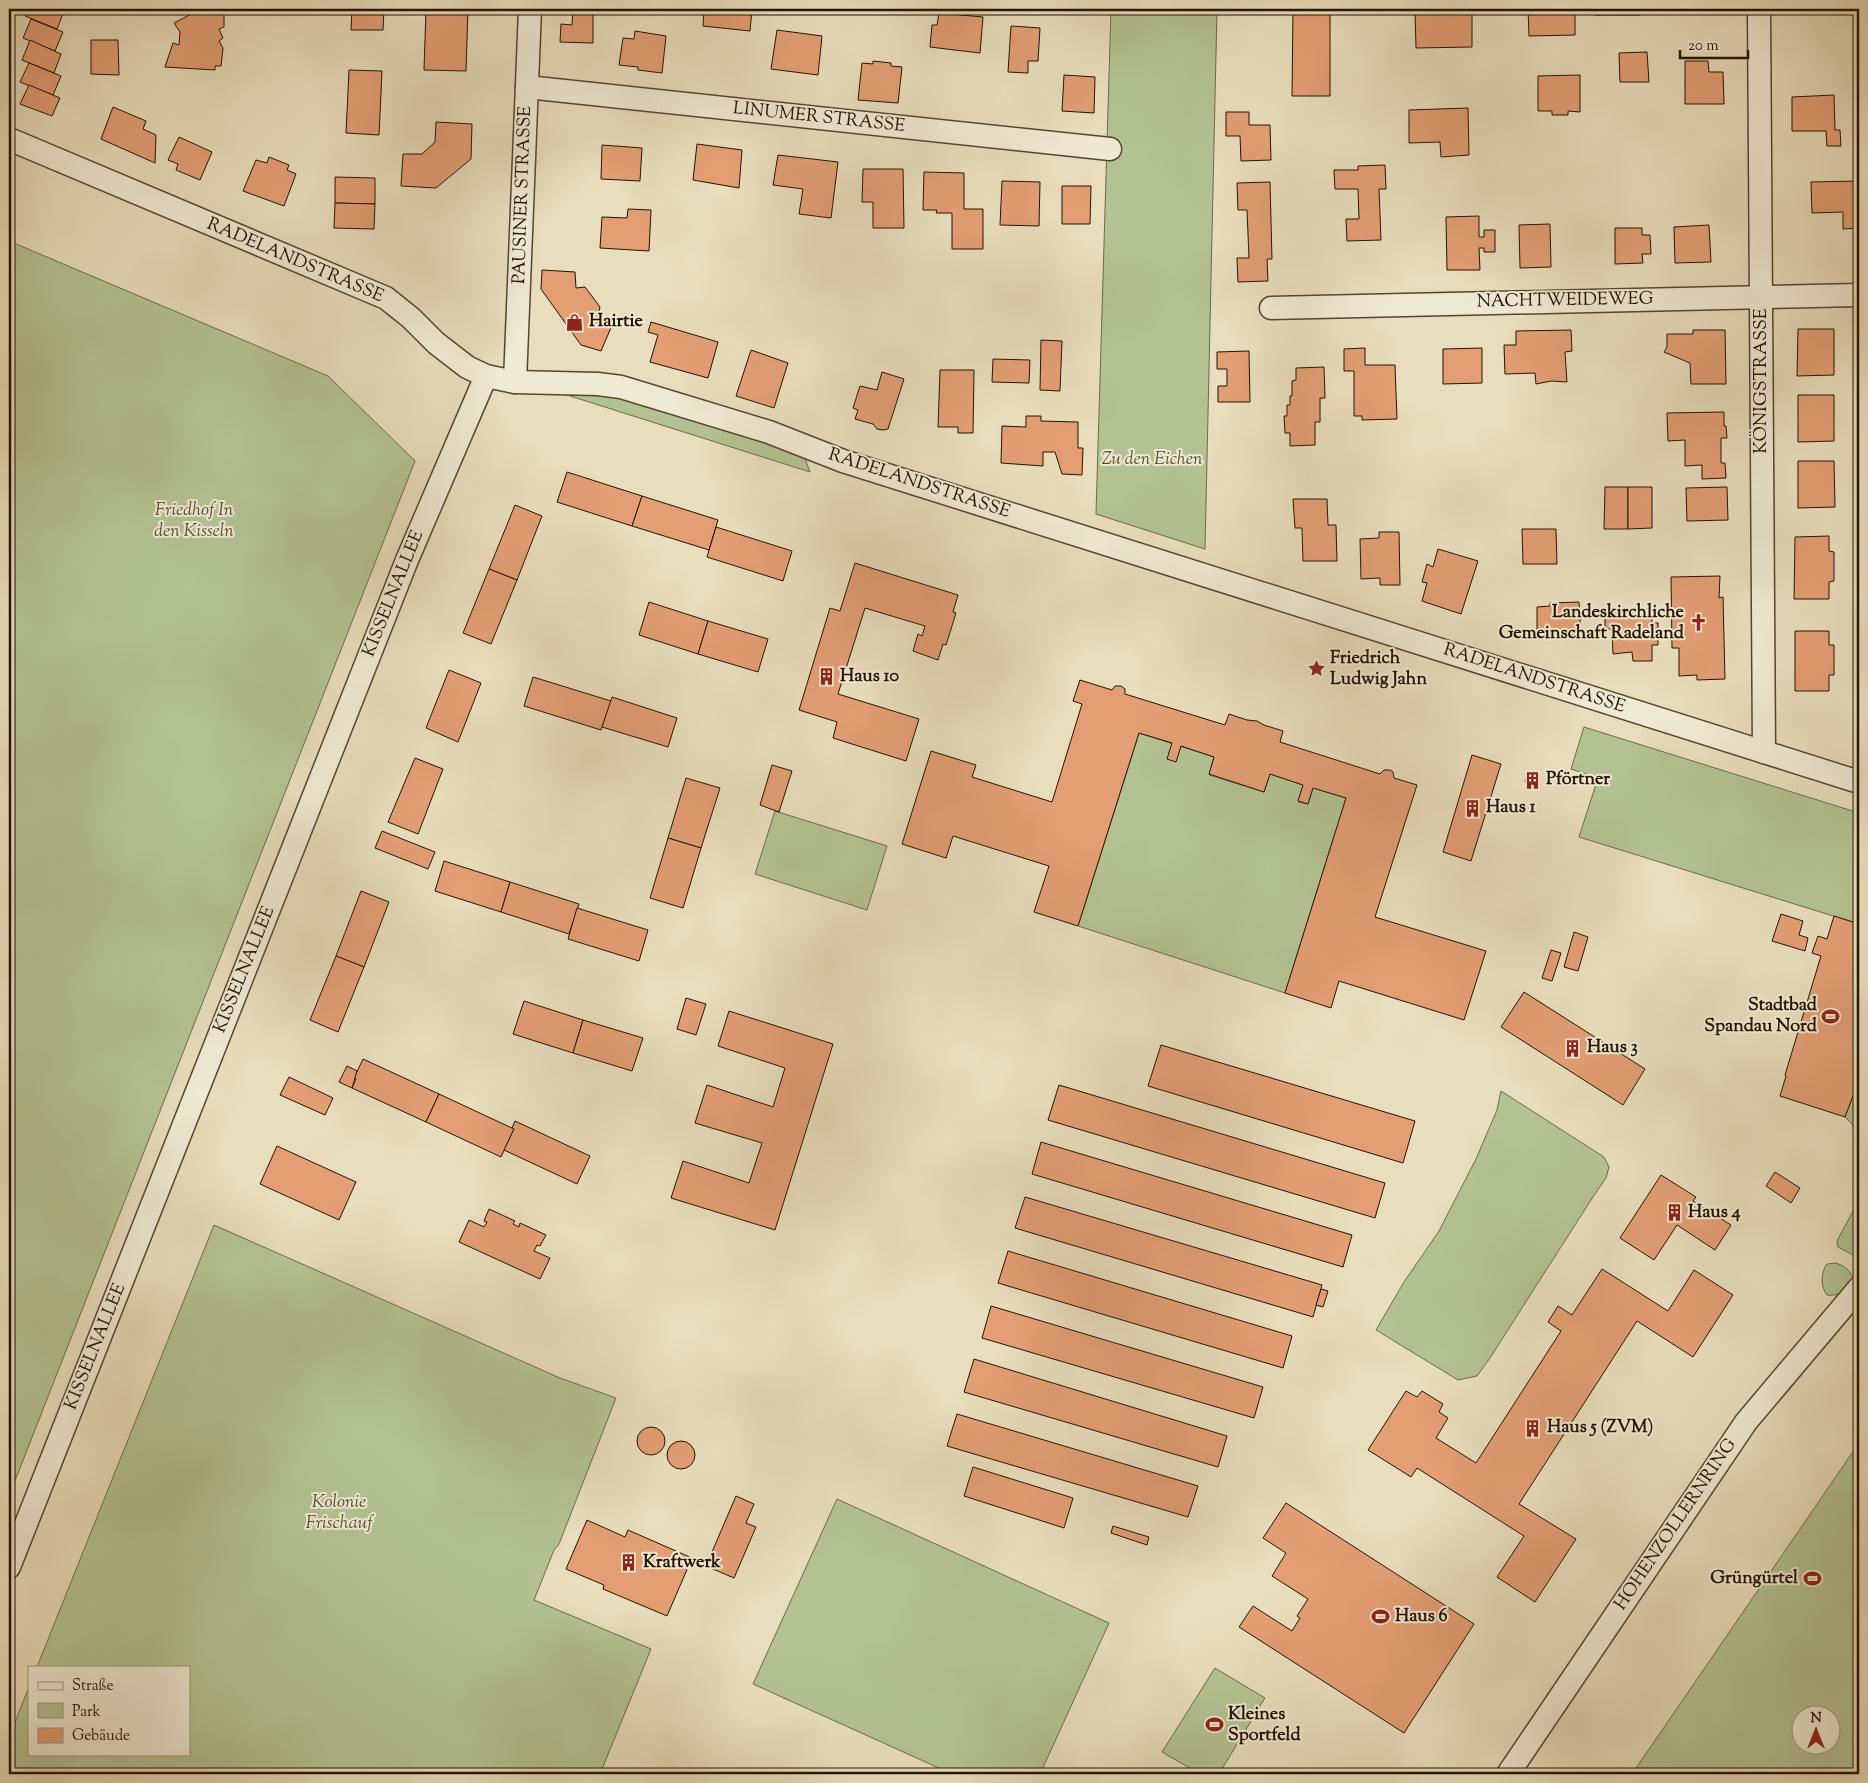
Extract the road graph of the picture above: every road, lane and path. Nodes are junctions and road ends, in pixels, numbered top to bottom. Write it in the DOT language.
graph roads {
  1 [pos="530,9"];
  2 [pos="1759,9"];
  3 [pos="527,86"];
  4 [pos="9,139"];
  5 [pos="1110,149"];
  6 [pos="1859,295"];
  7 [pos="1762,297"];
  8 [pos="1271,308"];
  9 [pos="486,376"];
  10 [pos="515,382"];
  11 [pos="1764,752"];
  12 [pos="1859,782"];
  13 [pos="1859,1288"];
  14 [pos="9,1567"];
  15 [pos="1508,1774"];
  1 -- 3 [label="street, PAUSINER STRASSE"];
  2 -- 7 [label="street, KÖNIGSTRASSE"];
  3 -- 5 [label="street, LINUMER STRASSE"];
  3 -- 10 [label="street, PAUSINER STRASSE"];
  4 -- 9 [label="street, RADELANDSTRASSE"];
  6 -- 7 [label="street, NACHTWEIDEWEG"];
  7 -- 8 [label="street, NACHTWEIDEWEG"];
  7 -- 11 [label="street, KÖNIGSTRASSE"];
  9 -- 10 [label="street, RADELANDSTRASSE"];
  9 -- 14 [label="street, KISSELNALLEE"];
  10 -- 11 [label="street, RADELANDSTRASSE"];
  11 -- 12 [label="street, RADELANDSTRASSE"];
  13 -- 15 [label="street, HOHENZOLLERNRING"];
}
